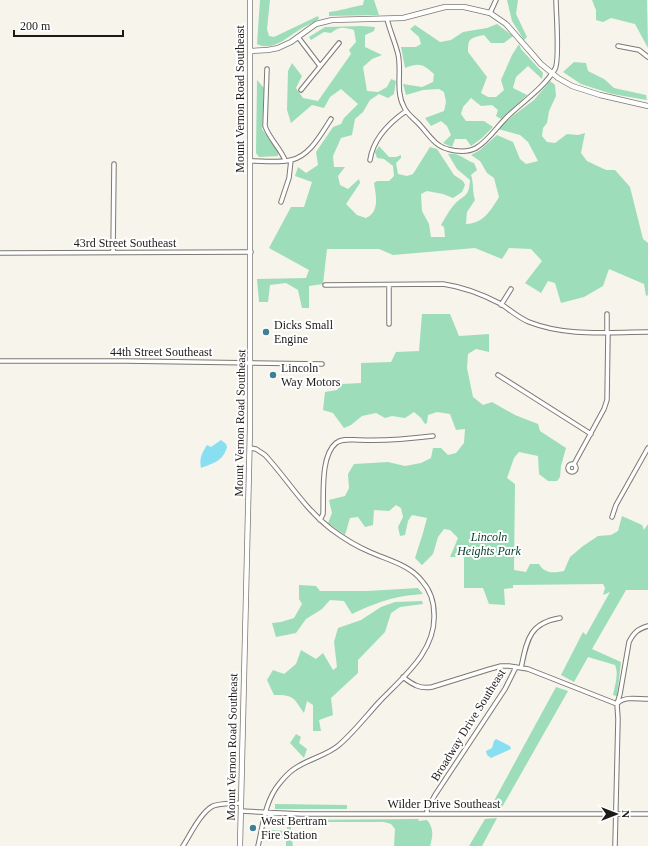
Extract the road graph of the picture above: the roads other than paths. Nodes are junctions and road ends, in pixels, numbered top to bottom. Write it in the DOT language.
graph roads {
  1 [pos="250,0"];
  2 [pos="496,0"];
  3 [pos="556,0"];
  4 [pos="490,14"];
  5 [pos="387,19"];
  6 [pos="298,37"];
  7 [pos="339,43"];
  8 [pos="618,46"];
  9 [pos="251,51"];
  10 [pos="648,57"];
  11 [pos="320,66"];
  12 [pos="267,69"];
  13 [pos="552,73"];
  14 [pos="301,90"];
  15 [pos="648,106"];
  16 [pos="406,111"];
  17 [pos="331,119"];
  18 [pos="285,160"];
  19 [pos="291,160"];
  20 [pos="370,160"];
  21 [pos="251,161"];
  22 [pos="114,164"];
  23 [pos="281,202"];
  24 [pos="251,252"];
  25 [pos="0,253"];
  26 [pos="113,253"];
  27 [pos="389,284"];
  28 [pos="325,285"];
  29 [pos="511,289"];
  30 [pos="501,304"];
  31 [pos="607,314"];
  32 [pos="389,324"];
  33 [pos="608,332"];
  34 [pos="648,332"];
  35 [pos="0,361"];
  36 [pos="251,362"];
  37 [pos="322,364"];
  38 [pos="498,375"];
  39 [pos="591,434"];
  40 [pos="433,436"];
  41 [pos="250,448"];
  42 [pos="648,448"];
  43 [pos="574,464"];
  44 [pos="612,517"];
  45 [pos="320,520"];
  46 [pos="560,618"];
  47 [pos="648,626"];
  48 [pos="516,667"];
  49 [pos="521,668"];
  50 [pos="403,676"];
  51 [pos="648,700"];
  52 [pos="617,704"];
  53 [pos="241,803"];
  54 [pos="241,811"];
  55 [pos="266,812"];
  56 [pos="427,814"];
  57 [pos="616,814"];
  58 [pos="648,814"];
  59 [pos="183,846"];
  60 [pos="240,846"];
  61 [pos="258,846"];
  62 [pos="615,846"];
  1 -- 9 [label="main road, Mount Vernon Road Southeast"];
  2 -- 4 [label="street"];
  3 -- 13 [label="street"];
  4 -- 5 [label="main road"];
  4 -- 13 [label="main road"];
  5 -- 6 [label="main road"];
  5 -- 16 [label="street"];
  6 -- 9 [label="main road"];
  6 -- 11 [label="street"];
  7 -- 11 [label="street"];
  8 -- 10 [label="street"];
  9 -- 21 [label="main road, Mount Vernon Road Southeast"];
  11 -- 14 [label="street"];
  12 -- 18 [label="street"];
  13 -- 15 [label="main road"];
  13 -- 16 [label="street"];
  16 -- 20 [label="street"];
  17 -- 19 [label="street"];
  18 -- 19 [label="street"];
  18 -- 21 [label="street"];
  19 -- 23 [label="street"];
  21 -- 24 [label="main road, Mount Vernon Road Southeast"];
  22 -- 26 [label="street"];
  24 -- 26 [label="street, 43rd Street Southeast"];
  24 -- 36 [label="main road, Mount Vernon Road Southeast"];
  25 -- 26 [label="street, 43rd Street Southeast"];
  27 -- 28 [label="street"];
  27 -- 30 [label="street"];
  27 -- 32 [label="street"];
  29 -- 30 [label="street"];
  30 -- 33 [label="street"];
  31 -- 33 [label="street"];
  33 -- 34 [label="street"];
  33 -- 39 [label="street"];
  35 -- 36 [label="street, 44th Street Southeast"];
  36 -- 37 [label="street, 44th Street Southeast"];
  36 -- 41 [label="main road, Mount Vernon Road Southeast"];
  38 -- 39 [label="street"];
  39 -- 43 [label="street"];
  40 -- 45 [label="street"];
  41 -- 45 [label="street"];
  41 -- 53 [label="main road, Mount Vernon Road Southeast"];
  42 -- 44 [label="street"];
  45 -- 50 [label="street"];
  46 -- 49 [label="street"];
  47 -- 52 [label="street"];
  48 -- 49 [label="street"];
  48 -- 50 [label="street"];
  48 -- 56 [label="street, Broadway Drive Southeast"];
  49 -- 52 [label="street"];
  50 -- 55 [label="street"];
  51 -- 52 [label="street"];
  52 -- 57 [label="street"];
  53 -- 54 [label="main road, Mount Vernon Road Southeast"];
  53 -- 59 [label="street"];
  54 -- 55 [label="street, Wilder Drive Southeast"];
  54 -- 60 [label="main road, Mount Vernon Road Southeast"];
  55 -- 56 [label="street, Wilder Drive Southeast"];
  55 -- 61 [label="street"];
  56 -- 57 [label="street, Wilder Drive Southeast"];
  57 -- 58 [label="street, Wilder Drive Southeast"];
  57 -- 62 [label="street"];
}
